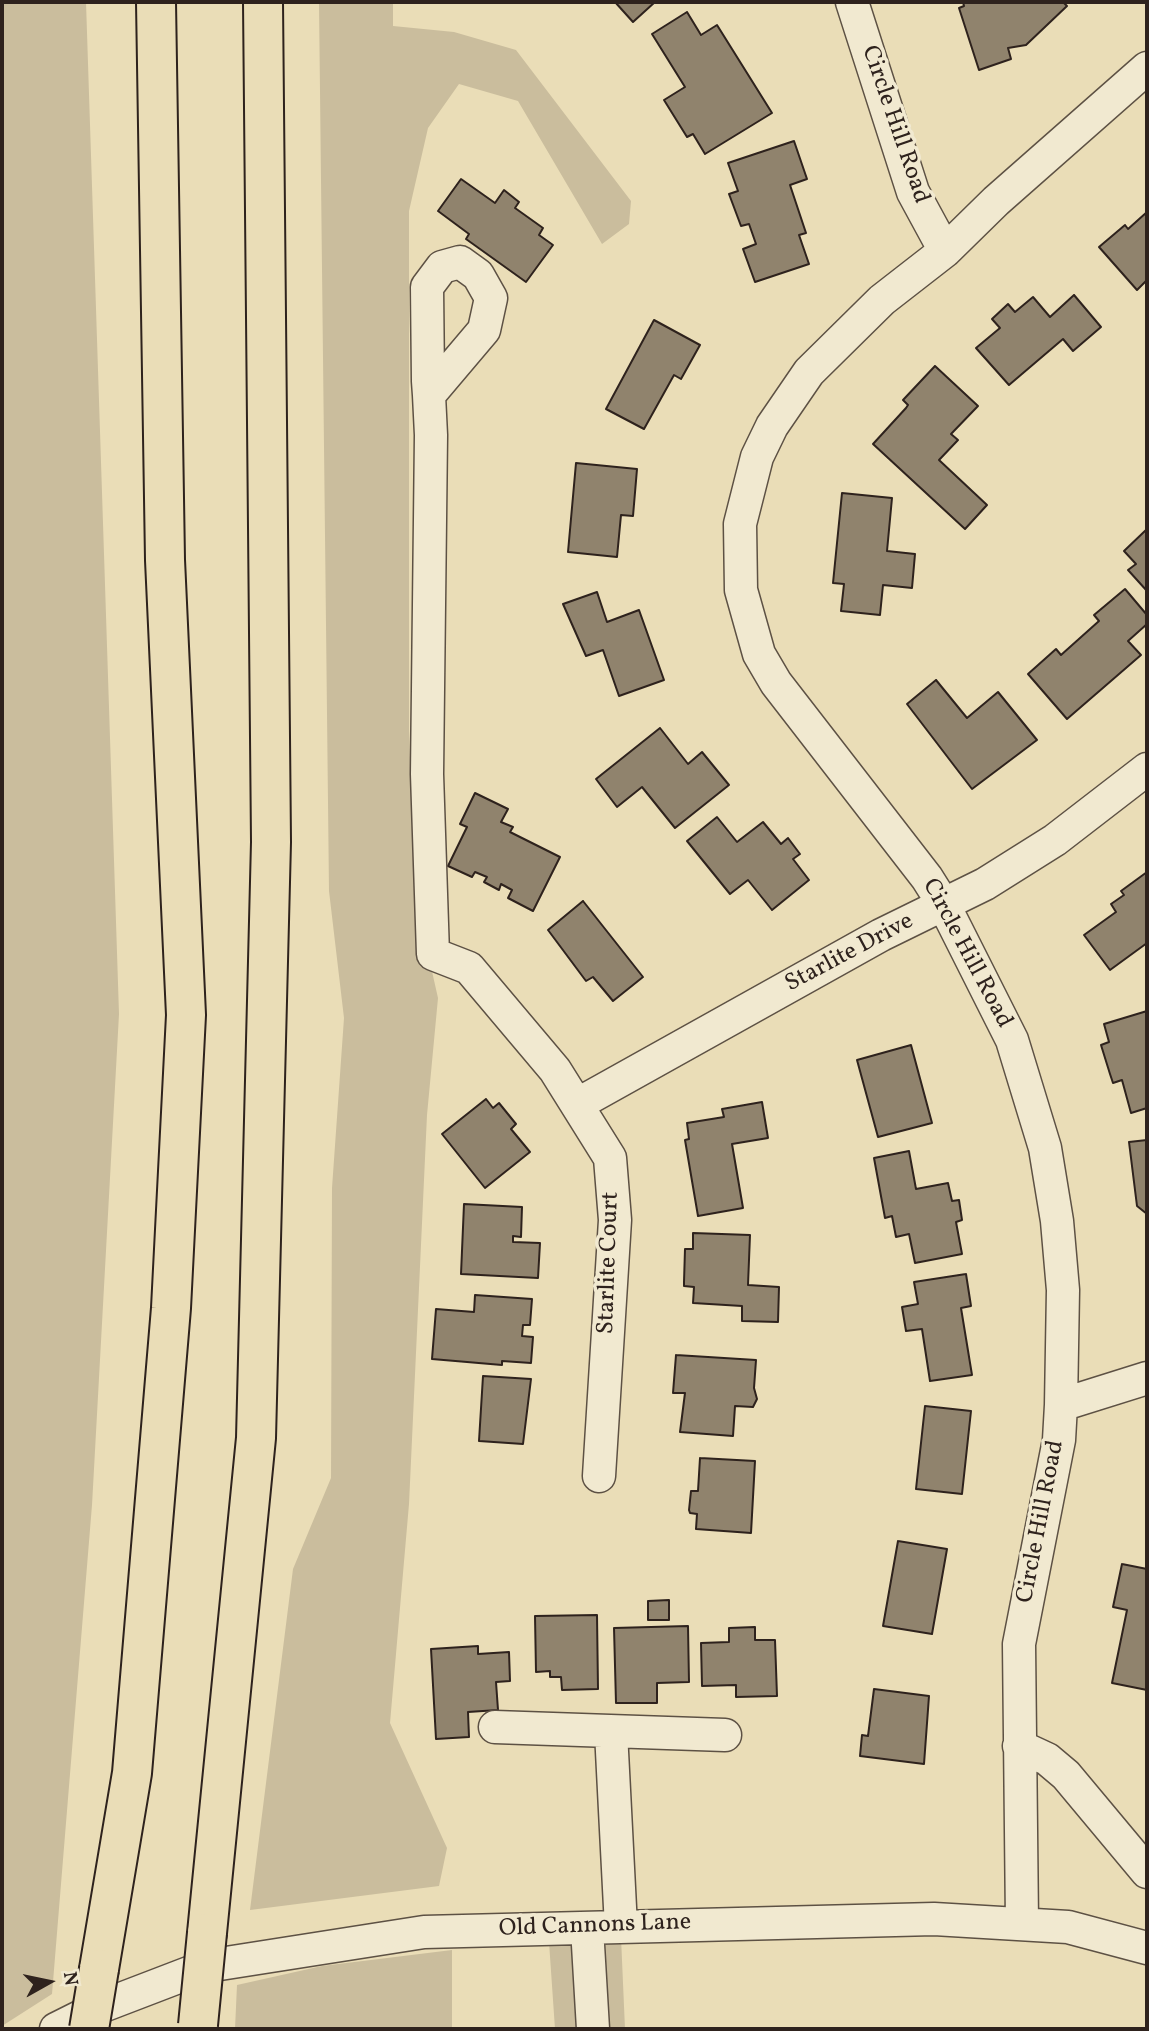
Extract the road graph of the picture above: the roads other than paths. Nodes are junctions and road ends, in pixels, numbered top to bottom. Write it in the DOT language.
graph roads {
  1 [pos="156,2"];
  2 [pos="263,2"];
  3 [pos="852,2"];
  4 [pos="1147,68"];
  5 [pos="946,251"];
  6 [pos="429,395"];
  7 [pos="1147,769"];
  8 [pos="944,905"];
  9 [pos="578,1104"];
  10 [pos="1147,1378"];
  11 [pos="1061,1405"];
  12 [pos="599,1476"];
  13 [pos="495,1727"];
  14 [pos="611,1732"];
  15 [pos="725,1735"];
  16 [pos="1019,1746"];
  17 [pos="1147,1872"];
  18 [pos="1022,1923"];
  19 [pos="621,1927"];
  20 [pos="587,1928"];
  21 [pos="1147,1948"];
  22 [pos="198,2027"];
  23 [pos="56,2029"];
  24 [pos="89,2029"];
  25 [pos="593,2029"];
  1 -- 24 [label="highway, bridge"];
  2 -- 22 [label="highway, bridge"];
  3 -- 5 [label="street, Circle Hill Road"];
  4 -- 5 [label="street"];
  5 -- 8 [label="street, Circle Hill Road"];
  6 -- 9 [label="street, Starlite Court"];
  7 -- 8 [label="street, Starlite Drive"];
  8 -- 9 [label="street, Starlite Drive"];
  8 -- 11 [label="street, Circle Hill Road"];
  9 -- 12 [label="street, Starlite Court"];
  10 -- 11 [label="street"];
  11 -- 16 [label="street, Circle Hill Road"];
  13 -- 14 [label="street"];
  14 -- 15 [label="street"];
  14 -- 19 [label="street"];
  16 -- 17 [label="street"];
  16 -- 18 [label="street, Circle Hill Road"];
  18 -- 19 [label="street, Old Cannons Lane"];
  18 -- 21 [label="street, Old Cannons Lane"];
  19 -- 20 [label="street, Old Cannons Lane"];
  20 -- 23 [label="street, Old Cannons Lane"];
  20 -- 25 [label="street"];
}
